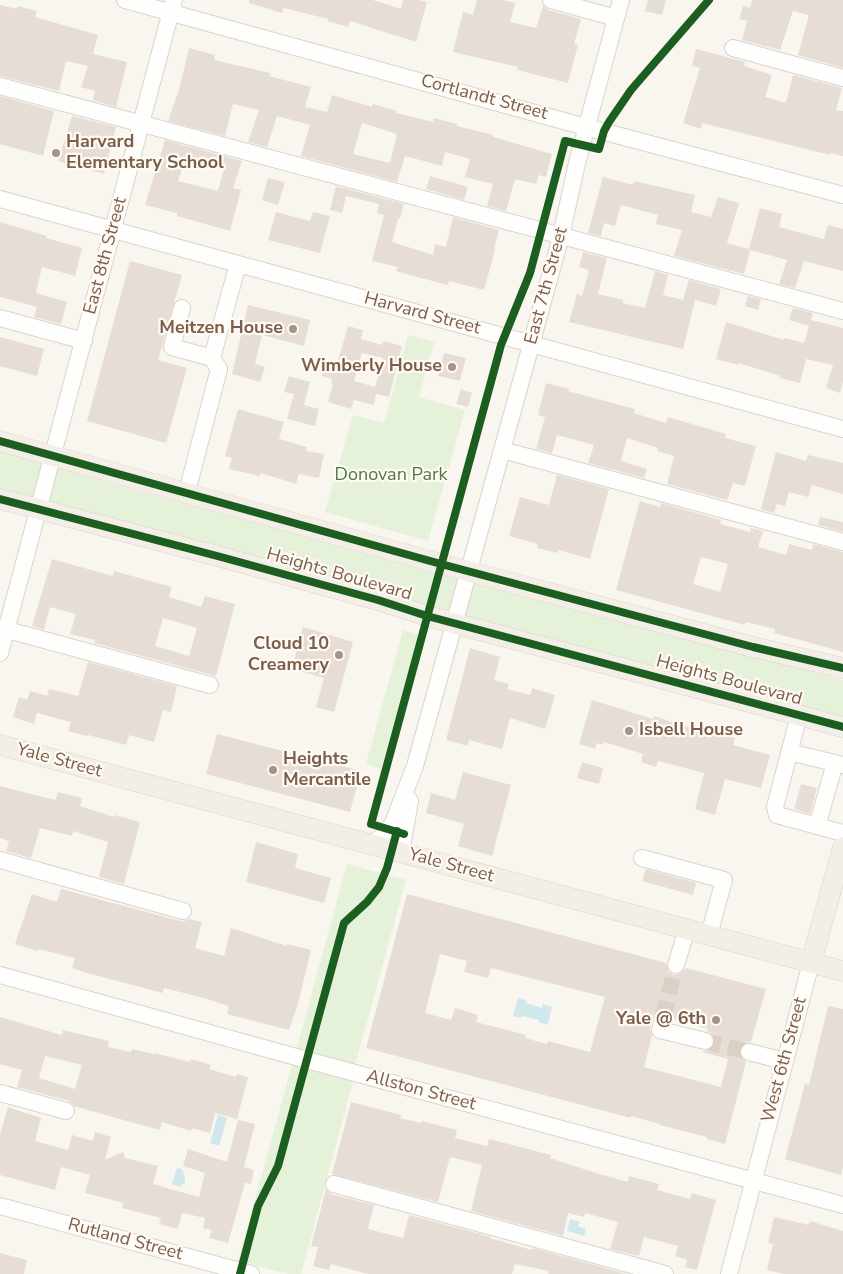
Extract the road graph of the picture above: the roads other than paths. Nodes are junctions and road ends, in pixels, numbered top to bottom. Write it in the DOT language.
graph roads {
  1 [pos="125,0"];
  2 [pos="551,0"];
  3 [pos="621,0"];
  4 [pos="172,6"];
  5 [pos="616,18"];
  6 [pos="733,48"];
  7 [pos="843,78"];
  8 [pos="0,86"];
  9 [pos="141,124"];
  10 [pos="587,127"];
  11 [pos="843,195"];
  12 [pos="0,199"];
  13 [pos="113,230"];
  14 [pos="561,236"];
  15 [pos="238,264"];
  16 [pos="182,308"];
  17 [pos="843,311"];
  18 [pos="0,318"];
  19 [pos="84,341"];
  20 [pos="531,344"];
  21 [pos="212,358"];
  22 [pos="843,429"];
  23 [pos="0,440"];
  24 [pos="502,450"];
  25 [pos="54,455"];
  26 [pos="187,492"];
  27 [pos="0,499"];
  28 [pos="39,509"];
  29 [pos="843,542"];
  30 [pos="469,571"];
  31 [pos="455,622"];
  32 [pos="3,629"];
  33 [pos="0,653"];
  34 [pos="843,668"];
  35 [pos="210,685"];
  36 [pos="799,715"];
  37 [pos="843,727"];
  38 [pos="0,745"];
  39 [pos="789,752"];
  40 [pos="839,764"];
  41 [pos="415,766"];
  42 [pos="817,826"];
  43 [pos="370,844"];
  44 [pos="843,846"];
  45 [pos="401,852"];
  46 [pos="642,858"];
  47 [pos="0,860"];
  48 [pos="183,911"];
  49 [pos="687,929"];
  50 [pos="709,935"];
  51 [pos="810,963"];
  52 [pos="676,965"];
  53 [pos="843,971"];
  54 [pos="0,975"];
  55 [pos="663,1017"];
  56 [pos="705,1041"];
  57 [pos="749,1052"];
  58 [pos="784,1061"];
  59 [pos="0,1093"];
  60 [pos="66,1111"];
  61 [pos="754,1179"];
  62 [pos="334,1184"];
  63 [pos="843,1204"];
  64 [pos="0,1206"];
  65 [pos="251,1274"];
  66 [pos="665,1274"];
  67 [pos="729,1274"];
  1 -- 4 [label="street, Cortlandt Street"];
  2 -- 5 [label="street"];
  3 -- 5 [label="street, East 7th Street"];
  4 -- 9 [label="street, East 8th Street"];
  4 -- 10 [label="street, Cortlandt Street"];
  5 -- 10 [label="street, East 7th Street"];
  6 -- 7 [label="street"];
  8 -- 9 [label="street"];
  9 -- 13 [label="street, East 8th Street"];
  9 -- 14 [label="street"];
  10 -- 11 [label="street, Cortlandt Street"];
  10 -- 14 [label="street, East 7th Street"];
  12 -- 13 [label="street, Harvard Street"];
  13 -- 15 [label="street, Harvard Street"];
  13 -- 19 [label="street, East 8th Street"];
  14 -- 17 [label="street"];
  14 -- 20 [label="street, East 7th Street"];
  15 -- 20 [label="street, Harvard Street"];
  15 -- 21 [label="street"];
  16 -- 21 [label="street"];
  18 -- 19 [label="street"];
  19 -- 25 [label="street, East 8th Street"];
  20 -- 22 [label="street, Harvard Street"];
  20 -- 24 [label="street, East 7th Street"];
  21 -- 26 [label="street"];
  23 -- 25 [label="main road"];
  24 -- 29 [label="street"];
  24 -- 30 [label="street, East 7th Street"];
  25 -- 26 [label="main road"];
  25 -- 28 [label="street, East 8th Street"];
  26 -- 30 [label="main road"];
  27 -- 28 [label="main road, Heights Boulevard"];
  28 -- 31 [label="main road, Heights Boulevard"];
  28 -- 32 [label="street, East 8th Street"];
  30 -- 31 [label="street, East 7th Street"];
  30 -- 34 [label="main road"];
  31 -- 36 [label="main road, Heights Boulevard"];
  31 -- 41 [label="street, East 7th Street"];
  32 -- 33 [label="street, East 8th Street"];
  32 -- 35 [label="street"];
  36 -- 37 [label="main road, Heights Boulevard"];
  36 -- 39 [label="street"];
  38 -- 43 [label="main road, Yale Street"];
  39 -- 40 [label="street"];
  39 -- 42 [label="street"];
  40 -- 42 [label="street"];
  41 -- 43 [label="street"];
  41 -- 45 [label="street"];
  42 -- 44 [label="street"];
  43 -- 45 [label="main road, Yale Street"];
  44 -- 51 [label="main road, West 6th Street"];
  45 -- 49 [label="main road, Yale Street"];
  46 -- 50 [label="street"];
  47 -- 48 [label="street"];
  49 -- 50 [label="main road, Yale Street"];
  49 -- 52 [label="street"];
  50 -- 51 [label="main road, Yale Street"];
  51 -- 53 [label="main road, Yale Street"];
  51 -- 58 [label="street, West 6th Street"];
  54 -- 61 [label="street, Allston Street"];
  55 -- 56 [label="street"];
  57 -- 58 [label="street"];
  58 -- 61 [label="street, West 6th Street"];
  59 -- 60 [label="street"];
  61 -- 63 [label="street, Allston Street"];
  61 -- 67 [label="street, West 6th Street"];
  62 -- 66 [label="street"];
  64 -- 65 [label="street, Rutland Street"];
}
